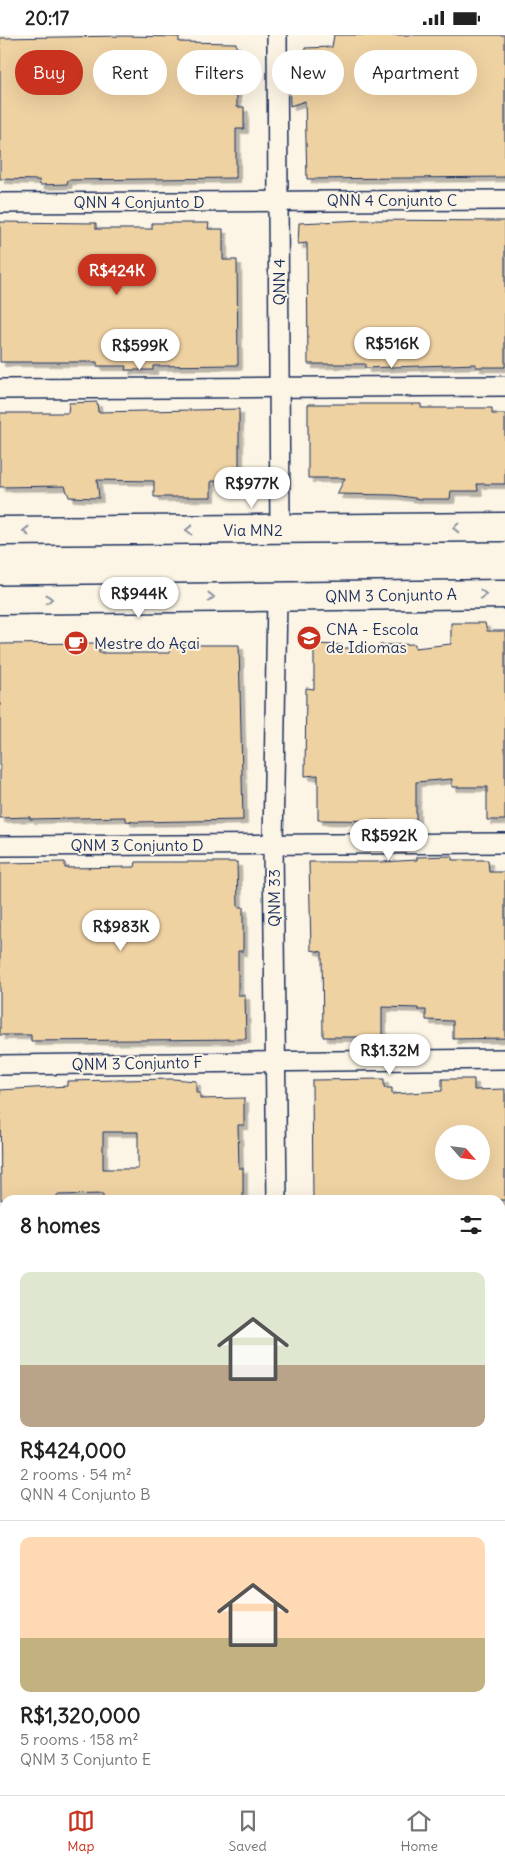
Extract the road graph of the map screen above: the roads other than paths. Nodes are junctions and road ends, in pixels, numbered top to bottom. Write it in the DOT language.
graph roads {
  1 [pos="277,35"];
  2 [pos="505,200"];
  3 [pos="278,201"];
  4 [pos="0,203"];
  5 [pos="505,386"];
  6 [pos="280,387"];
  7 [pos="0,389"];
  8 [pos="505,527"];
  9 [pos="280,530"];
  10 [pos="0,531"];
  11 [pos="505,594"];
  12 [pos="277,596"];
  13 [pos="0,600"];
  14 [pos="505,843"];
  15 [pos="274,845"];
  16 [pos="0,846"];
  17 [pos="505,1059"];
  18 [pos="275,1060"];
  19 [pos="0,1065"];
  20 [pos="276,1195"];
  1 -- 3 [label="street, QNN 4"];
  2 -- 3 [label="street, QNN 4 Conjunto C"];
  3 -- 4 [label="street, QNN 4 Conjunto D"];
  3 -- 6 [label="street, QNN 4"];
  5 -- 6 [label="street"];
  6 -- 7 [label="street"];
  6 -- 9 [label="street, QNN 4"];
  8 -- 9 [label="main road, Via MN2, one-way"];
  9 -- 10 [label="main road, Via MN2, one-way"];
  12 -- 11 [label="main road, QNM 3 Conjunto A, one-way"];
  13 -- 12 [label="main road, QNM 3 Conjunto A, one-way"];
  12 -- 15 [label="street, QNM 33"];
  14 -- 15 [label="street, QNM 3 Conjunto D"];
  15 -- 16 [label="street, QNM 3 Conjunto D"];
  15 -- 18 [label="street, QNM 33"];
  17 -- 18 [label="street, QNM 3 Conjunto F"];
  18 -- 19 [label="street, QNM 3 Conjunto F"];
  18 -- 20 [label="street, QNM 33"];
}
